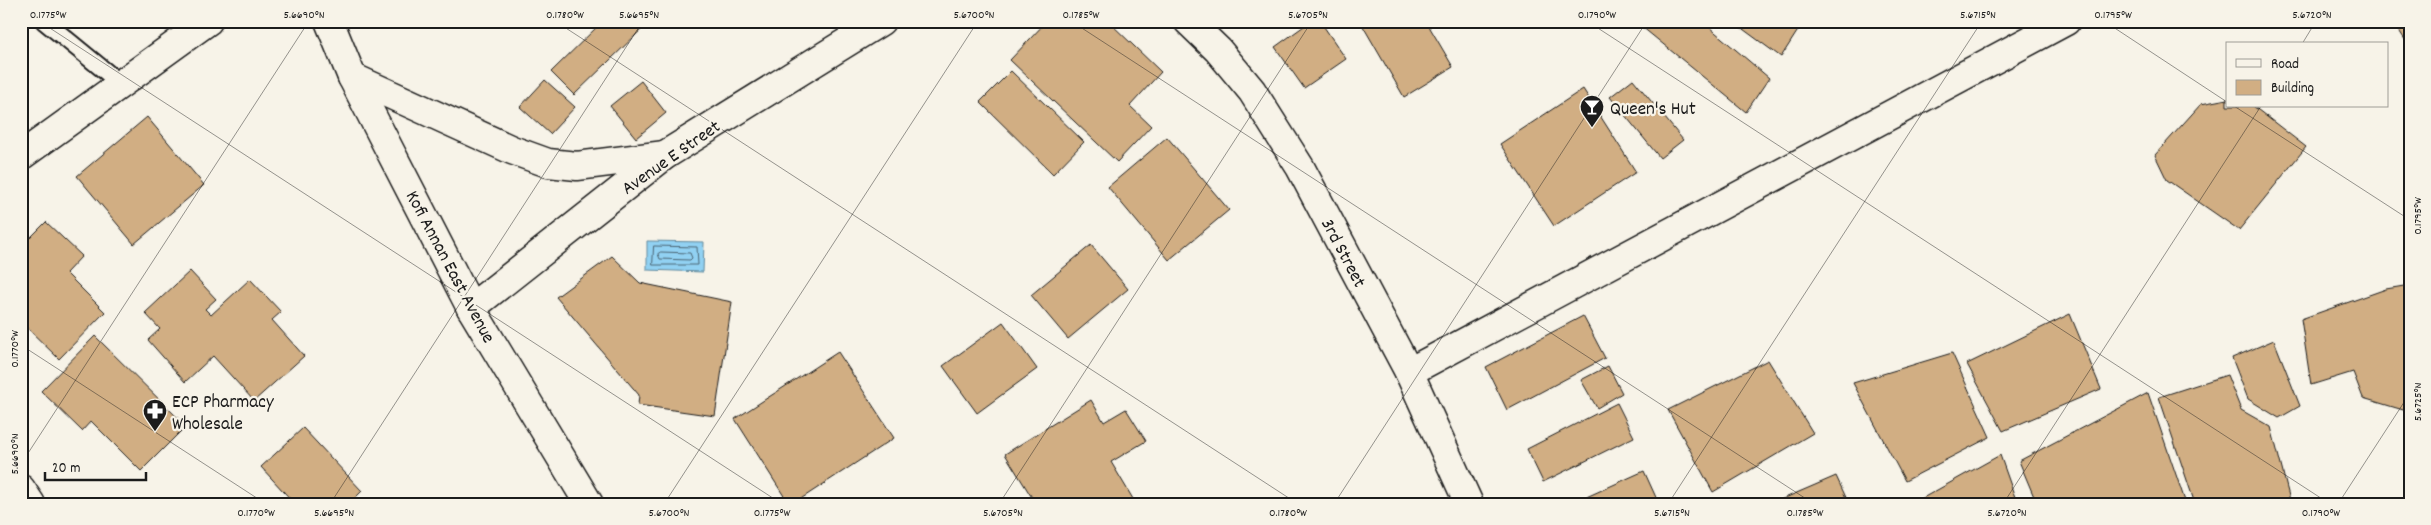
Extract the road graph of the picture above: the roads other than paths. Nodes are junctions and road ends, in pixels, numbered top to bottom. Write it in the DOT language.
graph roads {
  1 [pos="44,21"];
  2 [pos="208,21"];
  3 [pos="330,21"];
  4 [pos="881,21"];
  5 [pos="1188,21"];
  6 [pos="2066,21"];
  7 [pos="352,77"];
  8 [pos="122,84"];
  9 [pos="665,155"];
  10 [pos="21,156"];
  11 [pos="470,308"];
  12 [pos="1410,372"];
  13 [pos="21,489"];
  14 [pos="31,504"];
  15 [pos="588,504"];
  16 [pos="1469,504"];
  1 -- 8 [label="lane"];
  2 -- 8 [label="street"];
  3 -- 7 [label="street, Kofi Annan East Avenue"];
  4 -- 9 [label="street, Avenue E Street"];
  5 -- 12 [label="street, 3rd Street"];
  6 -- 12 [label="street"];
  7 -- 9 [label="street"];
  7 -- 11 [label="street, Kofi Annan East Avenue"];
  8 -- 10 [label="street"];
  9 -- 11 [label="street, Avenue E Street"];
  11 -- 15 [label="street, Kofi Annan East Avenue"];
  12 -- 16 [label="street, 3rd Street"];
  13 -- 14 [label="street"];
}
